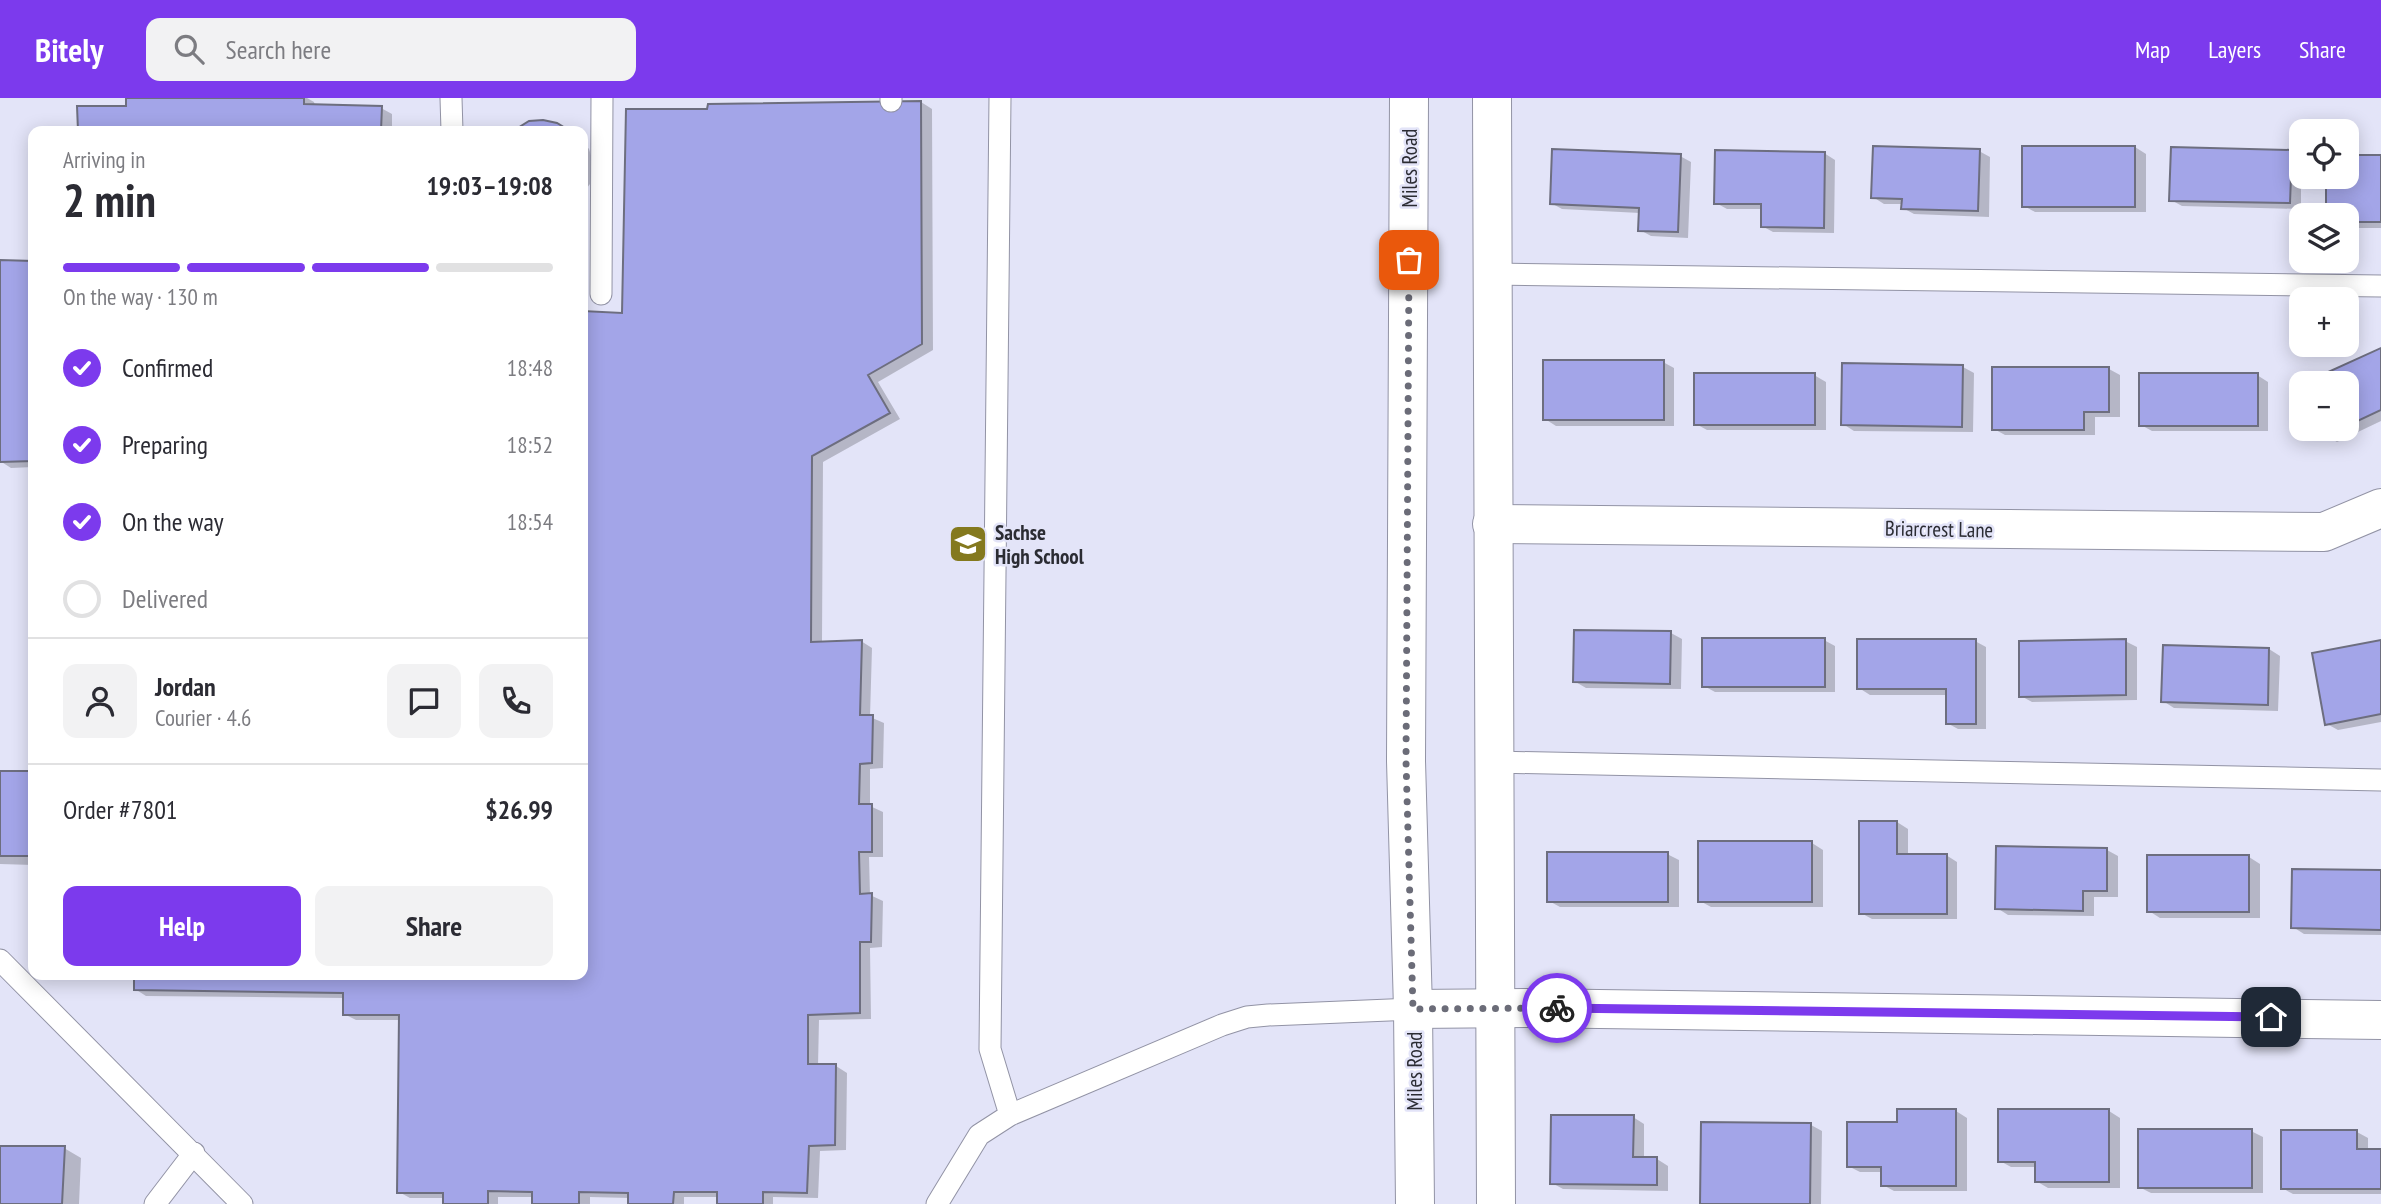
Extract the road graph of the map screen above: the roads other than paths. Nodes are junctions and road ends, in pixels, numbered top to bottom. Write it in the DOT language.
graph roads {
  1 [pos="452,98"];
  2 [pos="602,98"];
  3 [pos="1000,98"];
  4 [pos="1409,98"];
  5 [pos="1492,98"];
  6 [pos="452,126"];
  7 [pos="1492,274"];
  8 [pos="2381,286"];
  9 [pos="601,294"];
  10 [pos="2381,508"];
  11 [pos="1492,524"];
  12 [pos="1495,762"];
  13 [pos="2381,780"];
  14 [pos="0,960"];
  15 [pos="1495,1008"];
  16 [pos="1413,1009"];
  17 [pos="2381,1020"];
  18 [pos="1010,1115"];
  19 [pos="194,1153"];
  20 [pos="155,1204"];
  21 [pos="242,1204"];
  22 [pos="937,1204"];
  23 [pos="1415,1204"];
  24 [pos="1496,1204"];
  1 -- 6 [label="lane"];
  2 -- 9 [label="lane"];
  3 -- 18 [label="lane"];
  4 -- 16 [label="main road, Miles Road"];
  5 -- 7 [label="main road"];
  7 -- 8 [label="lane"];
  7 -- 11 [label="main road"];
  10 -- 11 [label="main road, Briarcrest Lane"];
  11 -- 12 [label="main road"];
  12 -- 13 [label="lane"];
  12 -- 15 [label="main road"];
  14 -- 19 [label="lane"];
  15 -- 16 [label="main road"];
  15 -- 17 [label="main road"];
  15 -- 24 [label="main road"];
  16 -- 18 [label="lane"];
  16 -- 23 [label="main road, Miles Road"];
  18 -- 22 [label="lane"];
  19 -- 20 [label="lane"];
  19 -- 21 [label="lane"];
}
